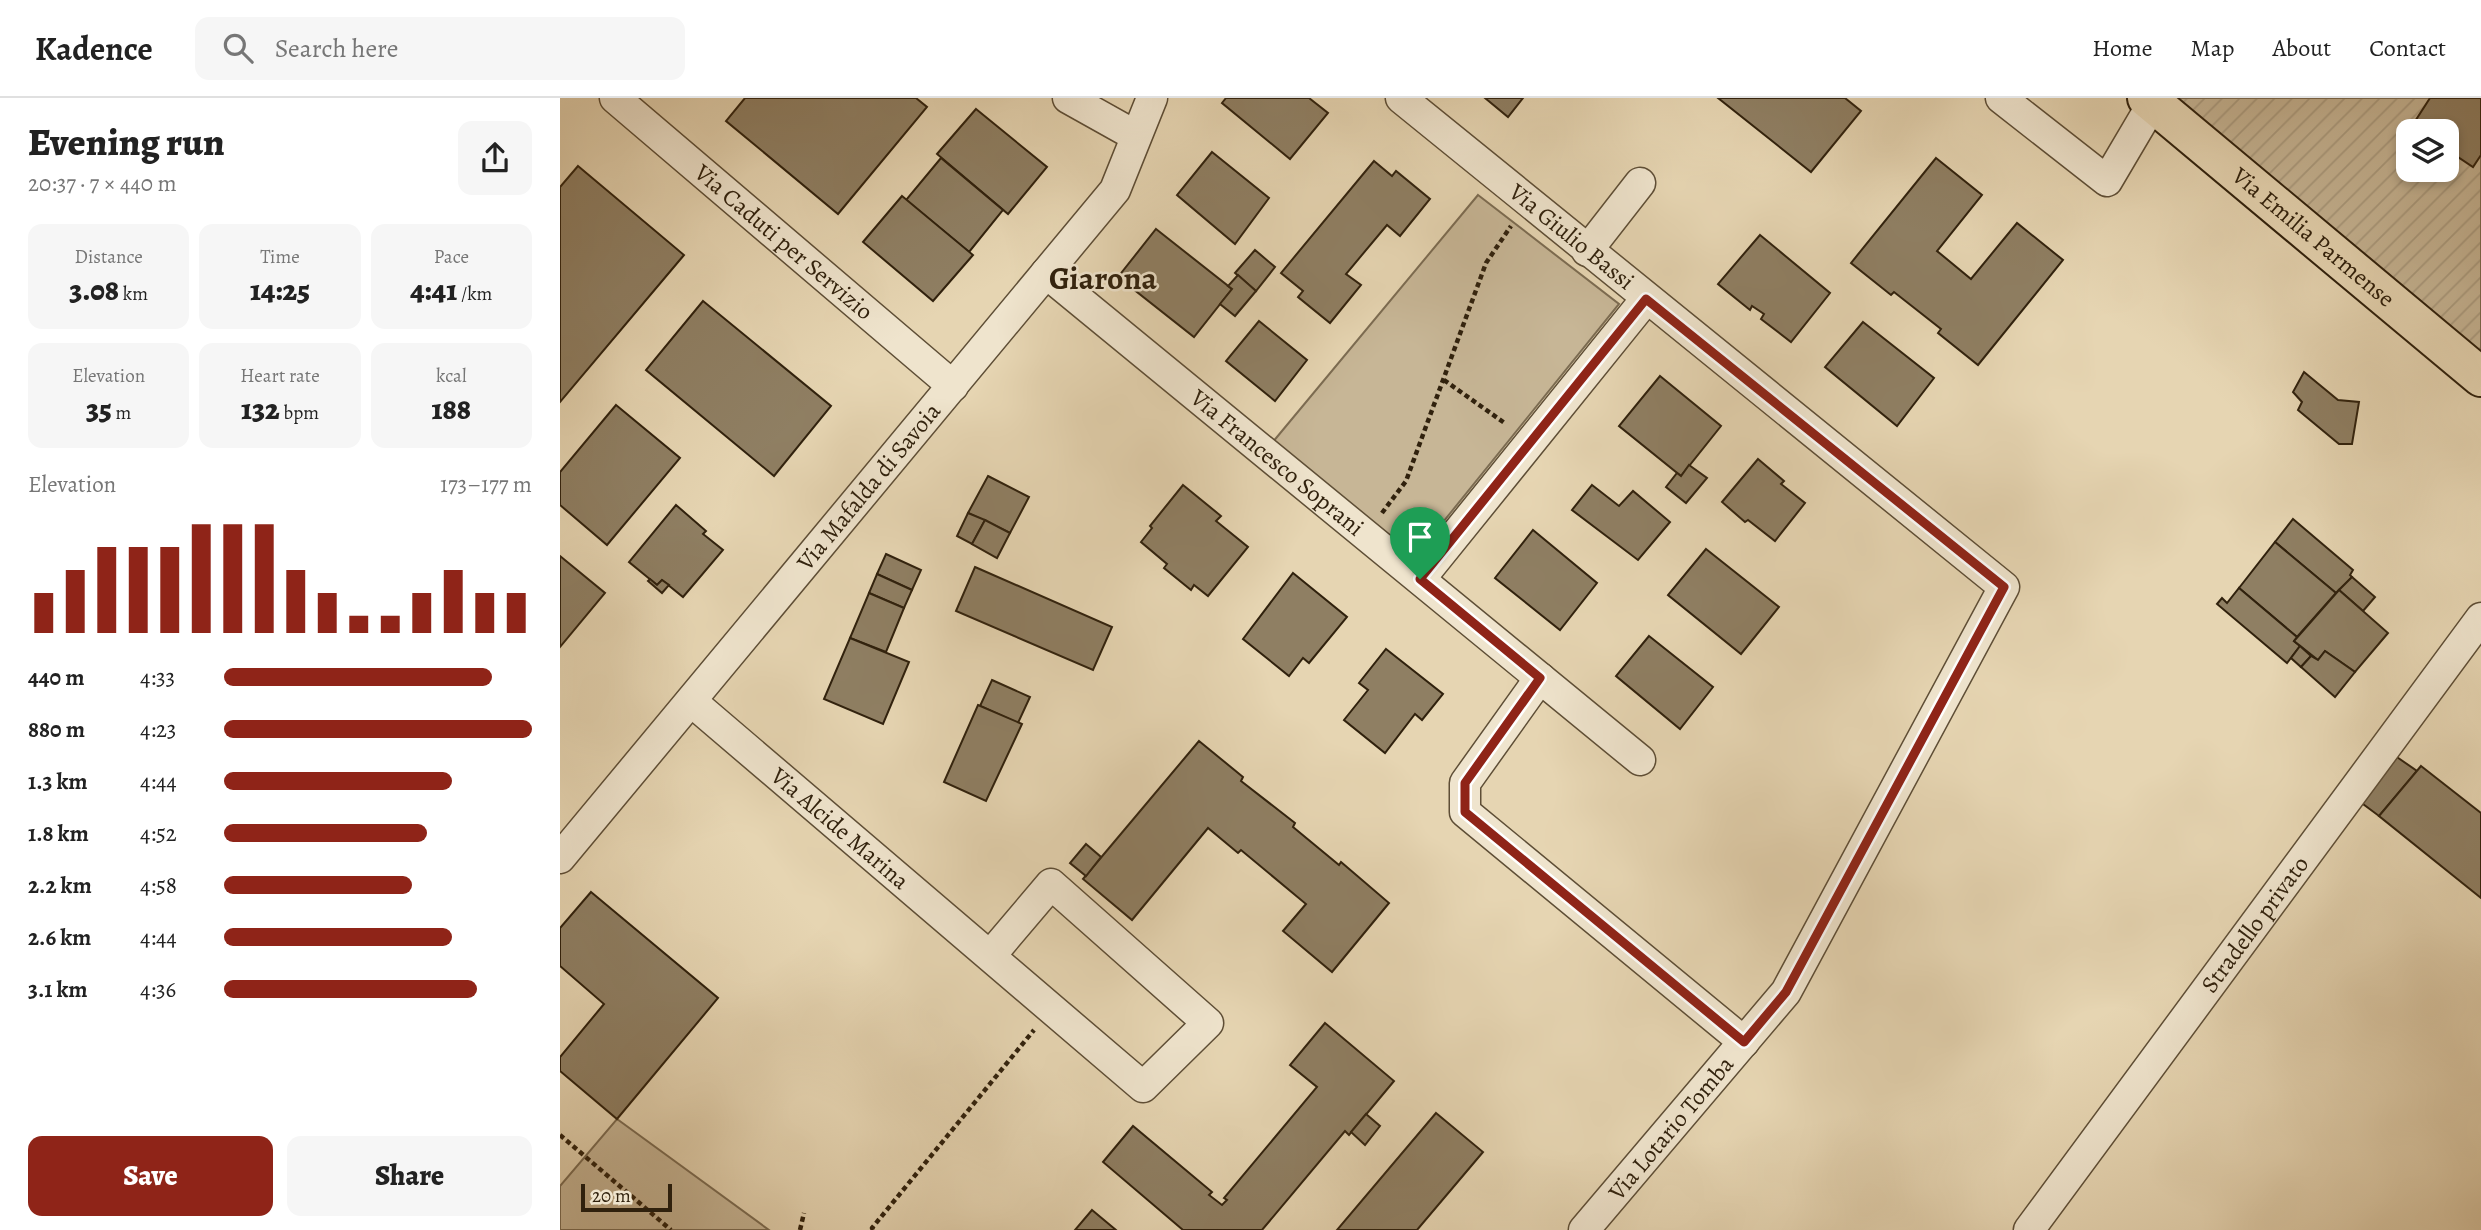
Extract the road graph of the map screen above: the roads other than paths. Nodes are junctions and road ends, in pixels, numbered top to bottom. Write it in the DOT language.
graph roads {
  1 [pos="615,98"];
  2 [pos="1068,98"];
  3 [pos="1152,98"];
  4 [pos="1401,98"];
  5 [pos="2001,98"];
  6 [pos="2150,101"];
  7 [pos="1136,136"];
  8 [pos="1640,183"];
  9 [pos="1587,251"];
  10 [pos="1046,273"];
  11 [pos="1646,299"];
  12 [pos="2481,377"];
  13 [pos="953,386"];
  14 [pos="1420,579"];
  15 [pos="2004,587"];
  16 [pos="2481,618"];
  17 [pos="1540,678"];
  18 [pos="691,701"];
  19 [pos="1640,760"];
  20 [pos="565,842"];
  21 [pos="990,956"];
  22 [pos="1744,1042"];
  23 [pos="1584,1230"];
  24 [pos="2029,1230"];
  1 -- 13 [label="street, Via Caduti per Servizio"];
  2 -- 7 [label="street"];
  3 -- 7 [label="street, Via Mafalda di Savoia"];
  4 -- 9 [label="street, Via Giulio Bassi"];
  5 -- 6 [label="street"];
  6 -- 12 [label="main road, Via Emilia Parmense"];
  7 -- 10 [label="street, Via Mafalda di Savoia"];
  8 -- 9 [label="street"];
  9 -- 11 [label="street, Via Giulio Bassi"];
  10 -- 13 [label="street, Via Mafalda di Savoia"];
  10 -- 14 [label="street, Via Francesco Soprani"];
  11 -- 14 [label="street"];
  11 -- 15 [label="street, Via Giulio Bassi"];
  13 -- 18 [label="street, Via Mafalda di Savoia"];
  14 -- 17 [label="street, Via Francesco Soprani"];
  15 -- 22 [label="street, Via Lotario Tomba"];
  16 -- 24 [label="street, Stradello privato"];
  17 -- 19 [label="street, Via Francesco Soprani"];
  17 -- 22 [label="street"];
  18 -- 20 [label="street, Via Mafalda di Savoia"];
  18 -- 21 [label="street, Via Alcide Marina"];
  21 -- 21 [label="street, Via Alcide Marina"];
  22 -- 23 [label="street, Via Lotario Tomba"];
}
